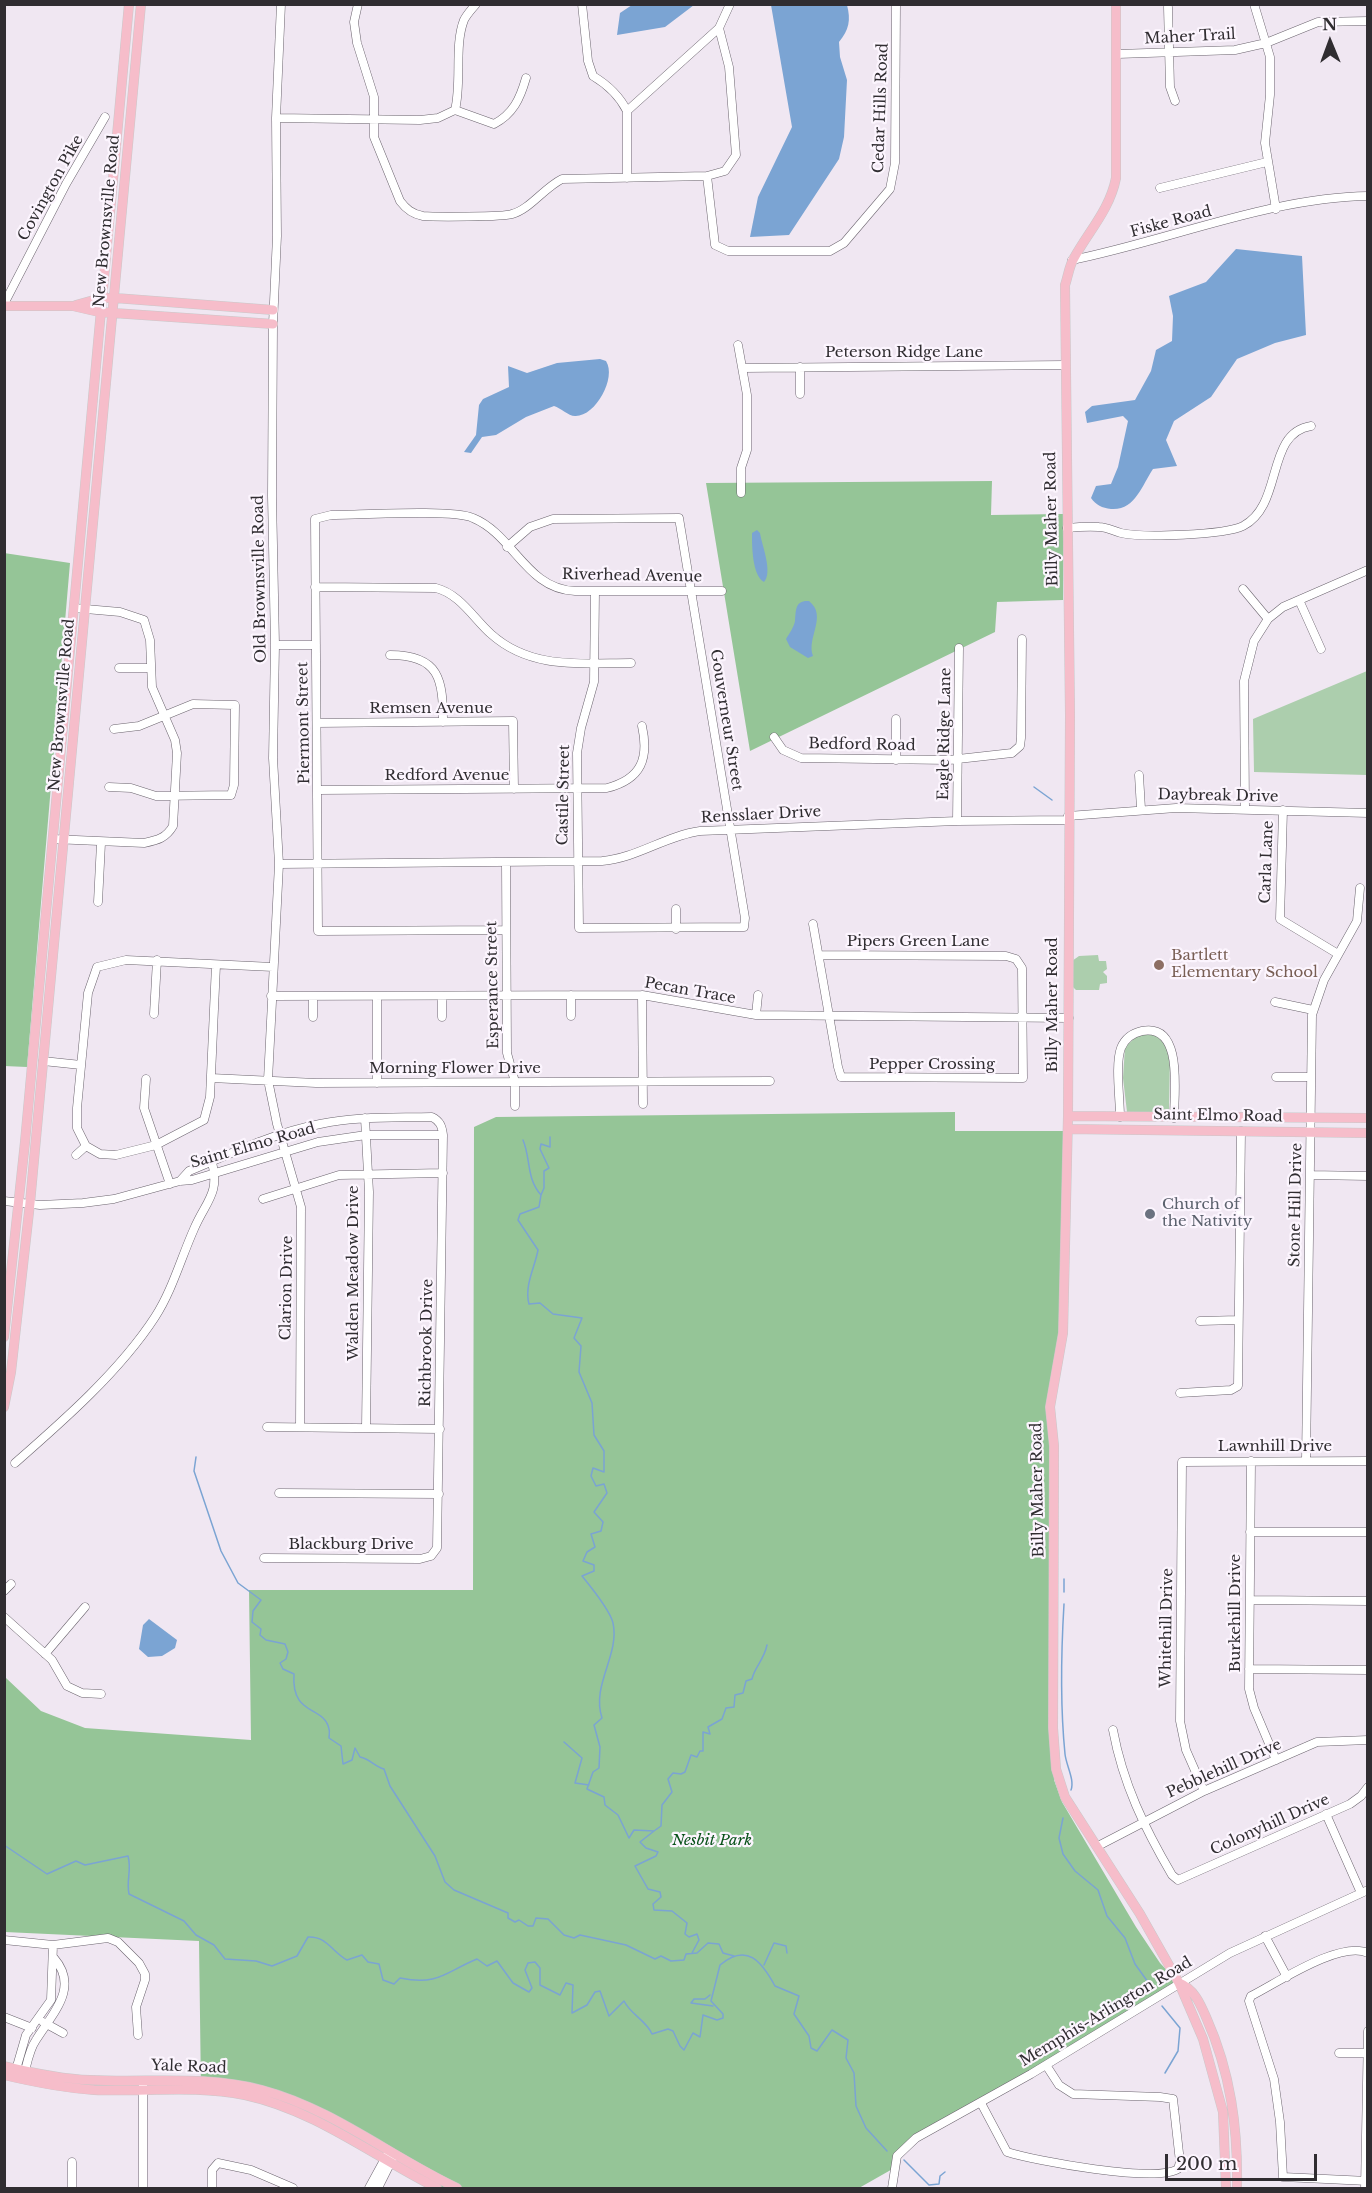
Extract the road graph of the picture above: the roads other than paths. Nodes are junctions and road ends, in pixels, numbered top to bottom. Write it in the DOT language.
graph roads {
  1 [pos="129,4"];
  2 [pos="141,4"];
  3 [pos="281,4"];
  4 [pos="358,4"];
  5 [pos="476,4"];
  6 [pos="582,4"];
  7 [pos="730,4"];
  8 [pos="896,4"];
  9 [pos="1116,4"];
  10 [pos="1254,4"];
  11 [pos="1168,7"];
  12 [pos="1368,21"];
  13 [pos="719,28"];
  14 [pos="1266,43"];
  15 [pos="1169,53"];
  16 [pos="1118,54"];
  17 [pos="526,78"];
  18 [pos="1175,101"];
  19 [pos="455,110"];
  20 [pos="627,111"];
  21 [pos="105,117"];
  22 [pos="276,118"];
  23 [pos="373,120"];
  24 [pos="1267,162"];
  25 [pos="707,176"];
  26 [pos="627,178"];
  27 [pos="1160,188"];
  28 [pos="1368,196"];
  29 [pos="1276,209"];
  30 [pos="1072,260"];
  31 [pos="101,297"];
  32 [pos="115,298"];
  33 [pos="4,305"];
  34 [pos="73,306"];
  35 [pos="273,310"];
  36 [pos="99,312"];
  37 [pos="114,312"];
  38 [pos="273,324"];
  39 [pos="738,345"];
  40 [pos="1065,364"];
  41 [pos="800,367"];
  42 [pos="743,368"];
  43 [pos="800,394"];
  44 [pos="1311,426"];
  45 [pos="741,493"];
  46 [pos="318,516"];
  47 [pos="1067,528"];
  48 [pos="507,547"];
  49 [pos="1368,570"];
  50 [pos="315,587"];
  51 [pos="1243,589"];
  52 [pos="595,591"];
  53 [pos="690,591"];
  54 [pos="722,591"];
  55 [pos="1299,600"];
  56 [pos="74,608"];
  57 [pos="86,609"];
  58 [pos="1268,619"];
  59 [pos="1022,639"];
  60 [pos="275,645"];
  61 [pos="316,645"];
  62 [pos="959,648"];
  63 [pos="1321,649"];
  64 [pos="390,655"];
  65 [pos="595,663"];
  66 [pos="631,663"];
  67 [pos="119,668"];
  68 [pos="150,668"];
  69 [pos="164,715"];
  70 [pos="896,719"];
  71 [pos="443,722"];
  72 [pos="317,723"];
  73 [pos="642,726"];
  74 [pos="114,729"];
  75 [pos="774,737"];
  76 [pos="896,760"];
  77 [pos="958,760"];
  78 [pos="1139,775"];
  79 [pos="109,787"];
  80 [pos="514,789"];
  81 [pos="577,789"];
  82 [pos="318,790"];
  83 [pos="176,796"];
  84 [pos="1245,808"];
  85 [pos="1141,809"];
  86 [pos="1283,810"];
  87 [pos="1368,813"];
  88 [pos="1068,818"];
  89 [pos="957,821"];
  90 [pos="730,831"];
  91 [pos="53,839"];
  92 [pos="64,840"];
  93 [pos="101,843"];
  94 [pos="506,862"];
  95 [pos="577,862"];
  96 [pos="319,863"];
  97 [pos="279,864"];
  98 [pos="1360,888"];
  99 [pos="98,902"];
  100 [pos="676,909"];
  101 [pos="813,924"];
  102 [pos="676,929"];
  103 [pos="506,930"];
  104 [pos="1338,954"];
  105 [pos="819,955"];
  106 [pos="157,960"];
  107 [pos="216,965"];
  108 [pos="273,967"];
  109 [pos="571,995"];
  110 [pos="642,995"];
  111 [pos="758,995"];
  112 [pos="272,996"];
  113 [pos="377,996"];
  114 [pos="442,996"];
  115 [pos="507,996"];
  116 [pos="313,997"];
  117 [pos="1275,1002"];
  118 [pos="1312,1010"];
  119 [pos="154,1014"];
  120 [pos="756,1015"];
  121 [pos="571,1016"];
  122 [pos="829,1016"];
  123 [pos="313,1017"];
  124 [pos="442,1017"];
  125 [pos="1023,1018"];
  126 [pos="1069,1018"];
  127 [pos="43,1061"];
  128 [pos="81,1065"];
  129 [pos="1276,1077"];
  130 [pos="1310,1077"];
  131 [pos="211,1078"];
  132 [pos="146,1079"];
  133 [pos="268,1080"];
  134 [pos="770,1081"];
  135 [pos="515,1082"];
  136 [pos="643,1082"];
  137 [pos="377,1083"];
  138 [pos="643,1104"];
  139 [pos="515,1106"];
  140 [pos="1068,1116"];
  141 [pos="1124,1117"];
  142 [pos="364,1118"];
  143 [pos="1169,1118"];
  144 [pos="1310,1118"];
  145 [pos="1368,1118"];
  146 [pos="1068,1130"];
  147 [pos="1127,1130"];
  148 [pos="1164,1130"];
  149 [pos="1241,1131"];
  150 [pos="281,1133"];
  151 [pos="1310,1133"];
  152 [pos="1368,1133"];
  153 [pos="366,1135"];
  154 [pos="443,1135"];
  155 [pos="156,1145"];
  156 [pos="86,1146"];
  157 [pos="285,1150"];
  158 [pos="76,1155"];
  159 [pos="212,1162"];
  160 [pos="215,1173"];
  161 [pos="443,1173"];
  162 [pos="368,1174"];
  163 [pos="1310,1175"];
  164 [pos="1368,1176"];
  165 [pos="180,1181"];
  166 [pos="170,1184"];
  167 [pos="298,1190"];
  168 [pos="263,1199"];
  169 [pos="4,1201"];
  170 [pos="20,1201"];
  171 [pos="30,1203"];
  172 [pos="1238,1320"];
  173 [pos="1200,1321"];
  174 [pos="4,1337"];
  175 [pos="1180,1393"];
  176 [pos="4,1407"];
  177 [pos="267,1427"];
  178 [pos="300,1427"];
  179 [pos="366,1428"];
  180 [pos="440,1429"];
  181 [pos="1251,1461"];
  182 [pos="1306,1461"];
  183 [pos="1368,1461"];
  184 [pos="15,1462"];
  185 [pos="1182,1462"];
  186 [pos="279,1493"];
  187 [pos="439,1494"];
  188 [pos="1250,1532"];
  189 [pos="1368,1532"];
  190 [pos="436,1551"];
  191 [pos="264,1558"];
  192 [pos="10,1584"];
  193 [pos="4,1591"];
  194 [pos="1250,1600"];
  195 [pos="1368,1601"];
  196 [pos="85,1607"];
  197 [pos="4,1617"];
  198 [pos="45,1654"];
  199 [pos="1249,1669"];
  200 [pos="1368,1670"];
  201 [pos="101,1694"];
  202 [pos="1113,1731"];
  203 [pos="1368,1740"];
  204 [pos="1276,1760"];
  205 [pos="1368,1787"];
  206 [pos="1204,1791"];
  207 [pos="1326,1814"];
  208 [pos="1142,1823"];
  209 [pos="1098,1846"];
  210 [pos="1364,1892"];
  211 [pos="1265,1936"];
  212 [pos="4,1940"];
  213 [pos="53,1945"];
  214 [pos="1367,1952"];
  215 [pos="54,1958"];
  216 [pos="1287,1977"];
  217 [pos="1179,1983"];
  218 [pos="4,2017"];
  219 [pos="39,2019"];
  220 [pos="48,2024"];
  221 [pos="32,2028"];
  222 [pos="1368,2031"];
  223 [pos="63,2033"];
  224 [pos="138,2035"];
  225 [pos="1339,2053"];
  226 [pos="1367,2053"];
  227 [pos="1046,2065"];
  228 [pos="4,2066"];
  229 [pos="16,2074"];
  230 [pos="143,2085"];
  231 [pos="1232,2096"];
  232 [pos="1220,2098"];
  233 [pos="981,2103"];
  234 [pos="390,2157"];
  235 [pos="72,2162"];
  236 [pos="1366,2183"];
  237 [pos="72,2188"];
  238 [pos="143,2188"];
  239 [pos="212,2188"];
  240 [pos="293,2188"];
  241 [pos="369,2188"];
  242 [pos="378,2188"];
  243 [pos="436,2188"];
  244 [pos="456,2188"];
  245 [pos="892,2188"];
  246 [pos="1226,2188"];
  247 [pos="1237,2188"];
  1 -- 31 [label="main road, New Brownsville Road"];
  2 -- 32 [label="main road, New Brownsville Road"];
  3 -- 22 [label="street, Old Brownsville Road"];
  4 -- 23 [label="street"];
  5 -- 19 [label="street"];
  6 -- 20 [label="street"];
  7 -- 13 [label="street"];
  8 -- 25 [label="street, Cedar Hills Road"];
  9 -- 16 [label="main road, Billy Maher Road"];
  10 -- 14 [label="street"];
  11 -- 15 [label="street"];
  12 -- 14 [label="street, Maher Trail"];
  13 -- 20 [label="street"];
  13 -- 25 [label="street"];
  14 -- 15 [label="street, Maher Trail"];
  14 -- 24 [label="street"];
  15 -- 16 [label="street, Maher Trail"];
  15 -- 18 [label="street"];
  16 -- 30 [label="main road, Billy Maher Road"];
  17 -- 19 [label="street"];
  19 -- 23 [label="street"];
  20 -- 26 [label="street"];
  21 -- 33 [label="street, Covington Pike"];
  22 -- 23 [label="street"];
  22 -- 35 [label="street, Old Brownsville Road"];
  23 -- 26 [label="street"];
  24 -- 27 [label="street"];
  24 -- 29 [label="street"];
  25 -- 26 [label="street"];
  28 -- 29 [label="street, Fiske Road"];
  29 -- 30 [label="street, Fiske Road"];
  30 -- 40 [label="main road, Billy Maher Road"];
  31 -- 32 [label="main road"];
  31 -- 34 [label="main road"];
  31 -- 36 [label="main road, New Brownsville Road"];
  32 -- 35 [label="main road"];
  32 -- 37 [label="main road, New Brownsville Road"];
  33 -- 34 [label="main road"];
  34 -- 36 [label="main road"];
  35 -- 38 [label="street, Old Brownsville Road"];
  36 -- 37 [label="main road"];
  36 -- 56 [label="main road, New Brownsville Road"];
  37 -- 38 [label="main road"];
  37 -- 57 [label="main road, New Brownsville Road"];
  38 -- 60 [label="street, Old Brownsville Road"];
  39 -- 42 [label="street"];
  40 -- 41 [label="street, Peterson Ridge Lane"];
  40 -- 47 [label="main road, Billy Maher Road"];
  41 -- 42 [label="street, Peterson Ridge Lane"];
  41 -- 43 [label="street"];
  42 -- 45 [label="street"];
  44 -- 47 [label="street"];
  46 -- 48 [label="street, Riverhead Avenue"];
  46 -- 50 [label="street, Piermont Street"];
  47 -- 88 [label="main road, Billy Maher Road"];
  48 -- 52 [label="street, Riverhead Avenue"];
  48 -- 53 [label="street, Gouverneur Street"];
  49 -- 55 [label="street"];
  50 -- 61 [label="street, Piermont Street"];
  50 -- 65 [label="street"];
  51 -- 58 [label="street"];
  52 -- 53 [label="street, Riverhead Avenue"];
  52 -- 65 [label="street, Castile Street"];
  53 -- 54 [label="street, Riverhead Avenue"];
  53 -- 90 [label="street, Gouverneur Street"];
  55 -- 58 [label="street"];
  55 -- 63 [label="street"];
  56 -- 57 [label="street"];
  56 -- 91 [label="main road, New Brownsville Road"];
  57 -- 68 [label="street"];
  57 -- 92 [label="main road, New Brownsville Road"];
  58 -- 84 [label="street"];
  59 -- 77 [label="street, Bedford Road"];
  60 -- 61 [label="street"];
  60 -- 97 [label="street, Old Brownsville Road"];
  61 -- 72 [label="street, Piermont Street"];
  62 -- 77 [label="street, Eagle Ridge Lane"];
  64 -- 71 [label="street"];
  65 -- 66 [label="street"];
  65 -- 81 [label="street, Castile Street"];
  67 -- 68 [label="street"];
  68 -- 69 [label="street"];
  69 -- 74 [label="street"];
  69 -- 83 [label="street"];
  69 -- 83 [label="street"];
  70 -- 76 [label="street"];
  71 -- 72 [label="street, Remsen Avenue"];
  71 -- 80 [label="street, Remsen Avenue"];
  72 -- 82 [label="street, Piermont Street"];
  73 -- 81 [label="street, Redford Avenue"];
  75 -- 76 [label="street, Bedford Road"];
  76 -- 77 [label="street, Bedford Road"];
  77 -- 89 [label="street, Eagle Ridge Lane"];
  78 -- 85 [label="street"];
  79 -- 83 [label="street"];
  80 -- 81 [label="street, Redford Avenue"];
  80 -- 82 [label="street, Redford Avenue"];
  81 -- 95 [label="street, Castile Street"];
  82 -- 96 [label="street, Piermont Street"];
  83 -- 93 [label="street"];
  84 -- 85 [label="street, Daybreak Drive"];
  84 -- 86 [label="street, Daybreak Drive"];
  85 -- 88 [label="street, Daybreak Drive"];
  86 -- 87 [label="street, Daybreak Drive"];
  86 -- 104 [label="street, Carla Lane"];
  88 -- 89 [label="street, Rensslaer Drive"];
  88 -- 126 [label="main road, Billy Maher Road"];
  89 -- 90 [label="street, Rensslaer Drive"];
  90 -- 95 [label="street, Rensslaer Drive"];
  90 -- 102 [label="street, Gouverneur Street"];
  91 -- 92 [label="street"];
  91 -- 170 [label="main road, New Brownsville Road"];
  92 -- 93 [label="street"];
  92 -- 127 [label="main road, New Brownsville Road"];
  93 -- 99 [label="street"];
  94 -- 95 [label="street, Rensslaer Drive"];
  94 -- 96 [label="street, Rensslaer Drive"];
  94 -- 103 [label="street, Esperance Street"];
  95 -- 102 [label="street, Castile Street"];
  96 -- 97 [label="street, Rensslaer Drive"];
  96 -- 103 [label="street, Piermont Street"];
  97 -- 108 [label="street, Old Brownsville Road"];
  98 -- 104 [label="street, Stone Hill Drive"];
  100 -- 102 [label="street"];
  101 -- 105 [label="street"];
  103 -- 115 [label="street, Esperance Street"];
  104 -- 118 [label="street, Stone Hill Drive"];
  105 -- 122 [label="street"];
  105 -- 125 [label="street, Pipers Green Lane"];
  106 -- 107 [label="street"];
  106 -- 119 [label="street"];
  106 -- 128 [label="street"];
  107 -- 108 [label="street"];
  107 -- 131 [label="street"];
  108 -- 112 [label="street, Old Brownsville Road"];
  109 -- 110 [label="street, Pecan Trace"];
  109 -- 115 [label="street, Pecan Trace"];
  109 -- 121 [label="street"];
  110 -- 120 [label="street, Pecan Trace"];
  110 -- 136 [label="street"];
  111 -- 120 [label="street"];
  112 -- 116 [label="street, Pecan Trace"];
  112 -- 133 [label="street, Old Brownsville Road"];
  113 -- 114 [label="street, Pecan Trace"];
  113 -- 116 [label="street, Pecan Trace"];
  113 -- 137 [label="street"];
  114 -- 115 [label="street, Pecan Trace"];
  114 -- 124 [label="street"];
  115 -- 135 [label="street, Esperance Street"];
  116 -- 123 [label="street"];
  117 -- 118 [label="street"];
  118 -- 130 [label="street, Stone Hill Drive"];
  120 -- 122 [label="street, Pecan Trace"];
  122 -- 125 [label="street, Pecan Trace"];
  122 -- 125 [label="street, Pepper Crossing"];
  125 -- 126 [label="street, Pecan Trace"];
  126 -- 140 [label="main road, Billy Maher Road"];
  127 -- 128 [label="street"];
  127 -- 171 [label="main road, New Brownsville Road"];
  128 -- 156 [label="street"];
  129 -- 130 [label="street"];
  130 -- 144 [label="street, Stone Hill Drive"];
  131 -- 133 [label="street, Morning Flower Drive"];
  131 -- 155 [label="street"];
  132 -- 155 [label="street"];
  133 -- 137 [label="street, Morning Flower Drive"];
  133 -- 150 [label="street, Old Brownsville Road"];
  134 -- 136 [label="street, Morning Flower Drive"];
  135 -- 136 [label="street, Morning Flower Drive"];
  135 -- 137 [label="street, Morning Flower Drive"];
  135 -- 139 [label="street, Esperance Street"];
  136 -- 138 [label="street"];
  140 -- 141 [label="main road, Saint Elmo Road"];
  140 -- 146 [label="main road, Billy Maher Road"];
  141 -- 143 [label="main road, Saint Elmo Road"];
  141 -- 143 [label="street"];
  141 -- 147 [label="main road"];
  142 -- 150 [label="street, Saint Elmo Road"];
  142 -- 153 [label="street, Walden Meadow Drive"];
  142 -- 154 [label="street, Saint Elmo Road"];
  143 -- 144 [label="main road, Saint Elmo Road"];
  143 -- 148 [label="main road"];
  144 -- 145 [label="main road, Saint Elmo Road"];
  144 -- 151 [label="street, Stone Hill Drive"];
  146 -- 147 [label="main road, Saint Elmo Road"];
  146 -- 209 [label="main road, Billy Maher Road"];
  147 -- 148 [label="main road, Saint Elmo Road"];
  148 -- 149 [label="main road, Saint Elmo Road"];
  149 -- 151 [label="main road, Saint Elmo Road"];
  149 -- 172 [label="street"];
  150 -- 157 [label="street, Old Brownsville Road"];
  150 -- 159 [label="street, Saint Elmo Road"];
  151 -- 152 [label="main road, Saint Elmo Road"];
  151 -- 163 [label="street, Stone Hill Drive"];
  153 -- 154 [label="street, Saint Elmo Road"];
  153 -- 157 [label="street, Saint Elmo Road"];
  153 -- 162 [label="street, Walden Meadow Drive"];
  154 -- 161 [label="street, Richbrook Drive"];
  155 -- 156 [label="street"];
  155 -- 166 [label="street"];
  156 -- 158 [label="street"];
  157 -- 160 [label="street, Saint Elmo Road"];
  157 -- 167 [label="street, Clarion Drive"];
  159 -- 160 [label="street"];
  159 -- 165 [label="street, Saint Elmo Road"];
  160 -- 165 [label="street, Saint Elmo Road"];
  160 -- 184 [label="street"];
  161 -- 162 [label="street"];
  161 -- 180 [label="street, Richbrook Drive"];
  162 -- 167 [label="street"];
  162 -- 179 [label="street, Walden Meadow Drive"];
  163 -- 164 [label="street"];
  163 -- 182 [label="street, Stone Hill Drive"];
  165 -- 166 [label="street, Saint Elmo Road"];
  166 -- 171 [label="street, Saint Elmo Road"];
  167 -- 168 [label="street"];
  167 -- 178 [label="street, Clarion Drive"];
  169 -- 170 [label="street, Saint Elmo Road"];
  170 -- 171 [label="street, Saint Elmo Road"];
  170 -- 174 [label="main road, New Brownsville Road"];
  171 -- 176 [label="main road, New Brownsville Road"];
  172 -- 173 [label="street"];
  172 -- 175 [label="street"];
  177 -- 178 [label="street"];
  178 -- 179 [label="street"];
  179 -- 180 [label="street"];
  180 -- 187 [label="street, Richbrook Drive"];
  181 -- 182 [label="street, Lawnhill Drive"];
  181 -- 185 [label="street, Lawnhill Drive"];
  181 -- 188 [label="street, Burkehill Drive"];
  182 -- 183 [label="street, Lawnhill Drive"];
  185 -- 206 [label="street, Whitehill Drive"];
  186 -- 187 [label="street"];
  187 -- 190 [label="street, Richbrook Drive"];
  188 -- 189 [label="street"];
  188 -- 194 [label="street, Burkehill Drive"];
  190 -- 191 [label="street, Blackburg Drive"];
  192 -- 193 [label="street"];
  194 -- 195 [label="street"];
  194 -- 199 [label="street, Burkehill Drive"];
  196 -- 198 [label="street"];
  197 -- 198 [label="street"];
  198 -- 201 [label="street"];
  199 -- 200 [label="street"];
  199 -- 204 [label="street, Burkehill Drive"];
  202 -- 208 [label="street"];
  203 -- 204 [label="street, Pebblehill Drive"];
  204 -- 206 [label="street, Pebblehill Drive"];
  205 -- 207 [label="street, Colonyhill Drive"];
  206 -- 208 [label="street, Pebblehill Drive"];
  207 -- 208 [label="street, Colonyhill Drive"];
  207 -- 210 [label="street"];
  208 -- 209 [label="street, Pebblehill Drive"];
  209 -- 217 [label="main road, Billy Maher Road"];
  210 -- 211 [label="street, Memphis-Arlington Road"];
  211 -- 216 [label="street"];
  211 -- 217 [label="street, Memphis-Arlington Road"];
  212 -- 213 [label="street"];
  213 -- 215 [label="street"];
  213 -- 224 [label="street"];
  214 -- 216 [label="street"];
  215 -- 219 [label="street"];
  215 -- 220 [label="street"];
  216 -- 236 [label="street"];
  217 -- 227 [label="street, Memphis-Arlington Road"];
  217 -- 231 [label="main road"];
  217 -- 232 [label="main road"];
  218 -- 221 [label="street"];
  219 -- 220 [label="street"];
  219 -- 221 [label="street"];
  220 -- 223 [label="street"];
  220 -- 229 [label="street"];
  221 -- 229 [label="street"];
  222 -- 226 [label="street"];
  225 -- 226 [label="street"];
  226 -- 236 [label="street"];
  227 -- 233 [label="street, Memphis-Arlington Road"];
  227 -- 233 [label="street"];
  228 -- 229 [label="main road, Yale Road"];
  229 -- 230 [label="main road, Yale Road"];
  230 -- 234 [label="main road, Yale Road"];
  230 -- 238 [label="street"];
  231 -- 232 [label="main road"];
  231 -- 247 [label="main road"];
  232 -- 246 [label="main road"];
  233 -- 245 [label="street, Memphis-Arlington Road"];
  234 -- 241 [label="street"];
  234 -- 242 [label="street"];
  234 -- 243 [label="main road, Yale Road"];
  234 -- 244 [label="main road, Yale Road"];
  235 -- 237 [label="street"];
  239 -- 240 [label="street"];
}
